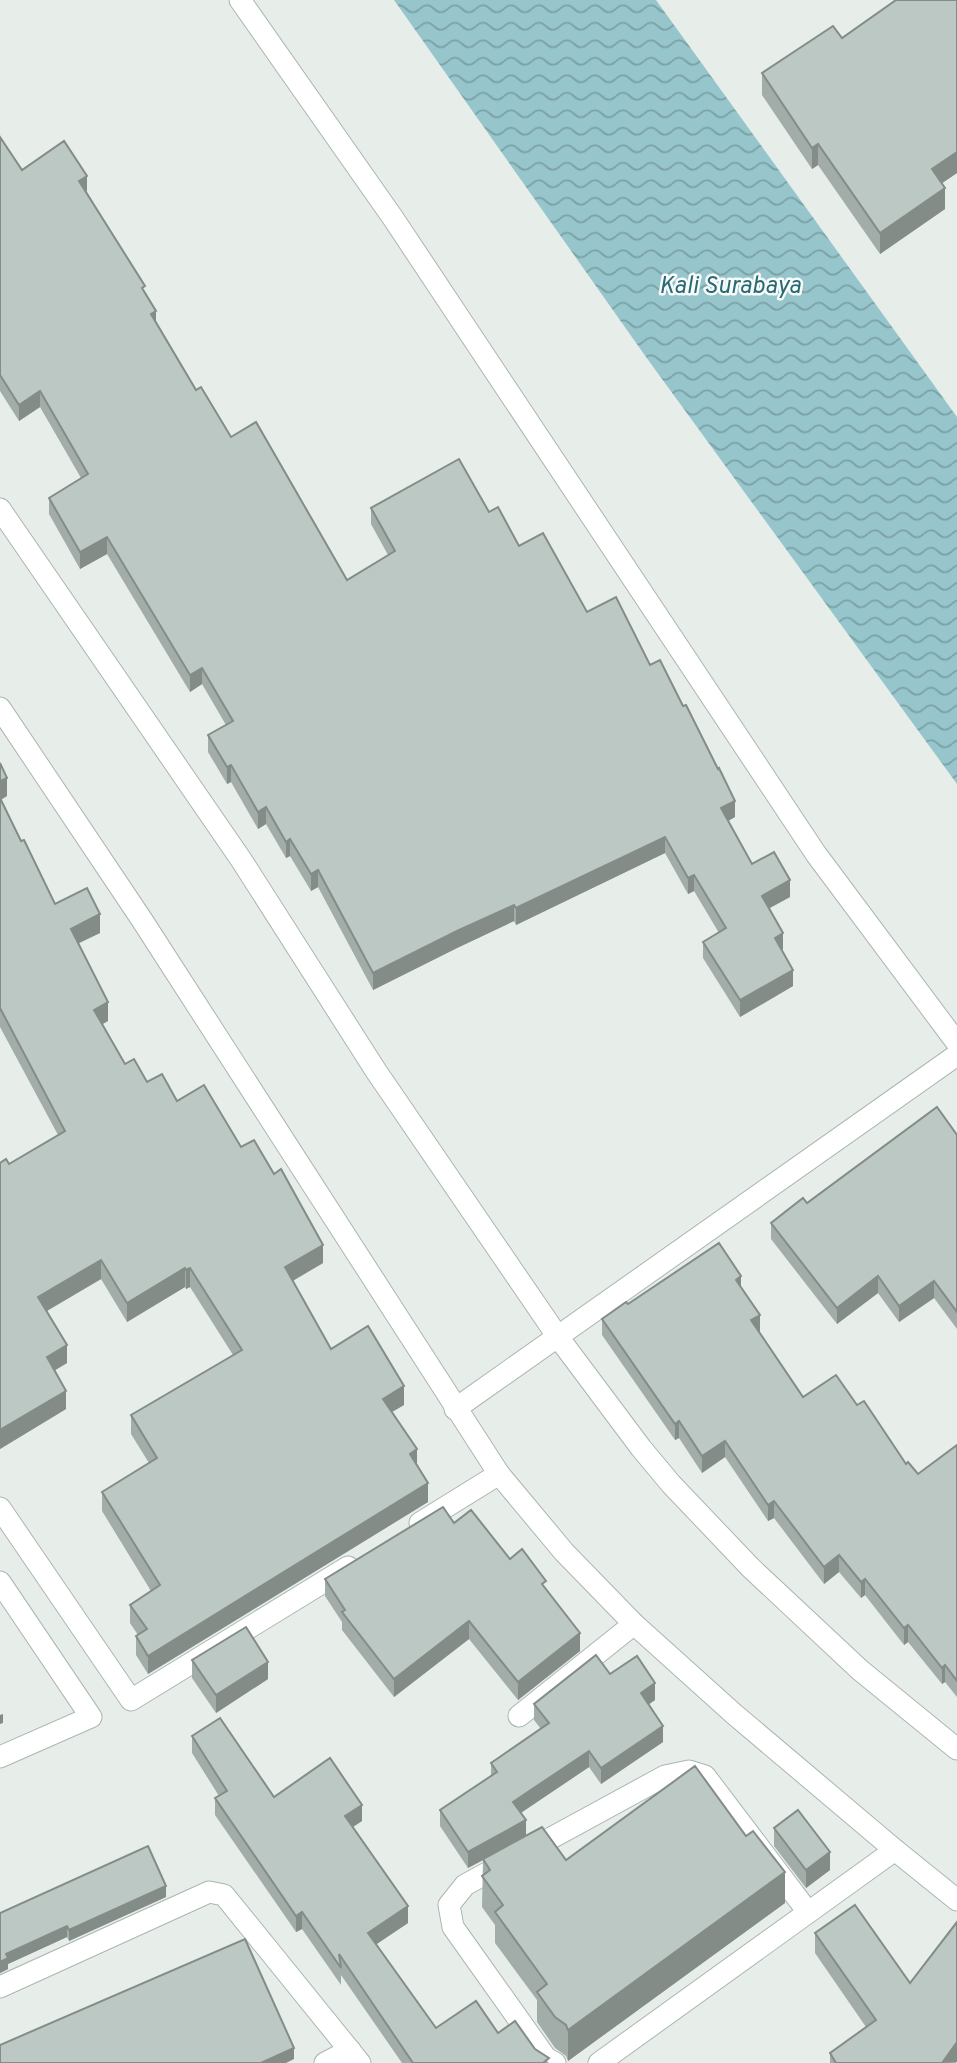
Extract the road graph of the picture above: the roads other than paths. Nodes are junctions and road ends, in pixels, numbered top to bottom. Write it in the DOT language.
graph roads {
  1 [pos="240,0"];
  2 [pos="0,509"];
  3 [pos="0,708"];
  4 [pos="957,1043"];
  5 [pos="957,1055"];
  6 [pos="549,1343"];
  7 [pos="455,1409"];
  8 [pos="499,1474"];
  9 [pos="0,1508"];
  10 [pos="404,1533"];
  11 [pos="368,1555"];
  12 [pos="0,1581"];
  13 [pos="634,1624"];
  14 [pos="519,1716"];
  15 [pos="957,1749"];
  16 [pos="0,1757"];
  17 [pos="895,1850"];
  18 [pos="957,1900"];
  19 [pos="808,1912"];
  20 [pos="0,1987"];
  21 [pos="355,2057"];
  22 [pos="325,2063"];
  23 [pos="555,2063"];
  24 [pos="599,2063"];
  1 -- 4 [label="street"];
  2 -- 6 [label="street"];
  3 -- 7 [label="street"];
  5 -- 6 [label="street"];
  6 -- 7 [label="street"];
  6 -- 15 [label="street"];
  7 -- 8 [label="street"];
  8 -- 10 [label="street"];
  8 -- 13 [label="street"];
  9 -- 11 [label="street"];
  12 -- 16 [label="street"];
  13 -- 14 [label="street"];
  13 -- 17 [label="street"];
  17 -- 18 [label="street"];
  17 -- 19 [label="street"];
  19 -- 23 [label="street"];
  19 -- 24 [label="street"];
  20 -- 21 [label="street"];
  21 -- 22 [label="street"];
}
